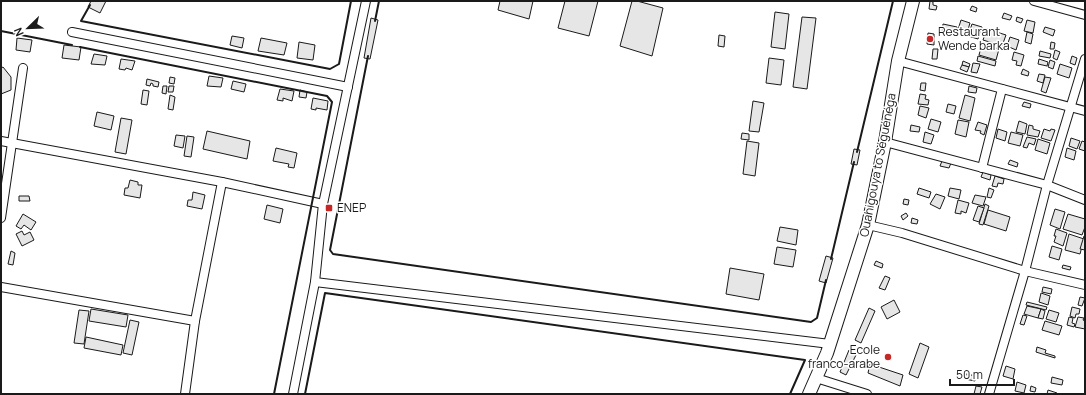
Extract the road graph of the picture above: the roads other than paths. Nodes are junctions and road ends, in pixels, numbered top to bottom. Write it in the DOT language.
graph roads {
  1 [pos="366,1"];
  2 [pos="913,1"];
  3 [pos="1034,1"];
  4 [pos="1085,15"];
  5 [pos="72,32"];
  6 [pos="1085,59"];
  7 [pos="898,61"];
  8 [pos="23,68"];
  9 [pos="348,87"];
  10 [pos="1002,89"];
  11 [pos="1070,108"];
  12 [pos="1085,111"];
  13 [pos="1,141"];
  14 [pos="885,142"];
  15 [pos="12,143"];
  16 [pos="982,168"];
  17 [pos="222,182"];
  18 [pos="1047,185"];
  19 [pos="1085,200"];
  20 [pos="323,204"];
  21 [pos="1,218"];
  22 [pos="868,225"];
  23 [pos="1026,271"];
  24 [pos="315,282"];
  25 [pos="1085,285"];
  26 [pos="1,287"];
  27 [pos="196,321"];
  28 [pos="830,344"];
  29 [pos="816,378"];
  30 [pos="185,394"];
  31 [pos="293,394"];
  32 [pos="809,394"];
  33 [pos="867,394"];
  34 [pos="989,394"];
  1 -- 9 [label="street"];
  2 -- 7 [label="main road, Ouahigouya to Séguénéga"];
  3 -- 4 [label="street"];
  5 -- 9 [label="street"];
  6 -- 11 [label="street"];
  7 -- 10 [label="street"];
  7 -- 14 [label="main road, Ouahigouya to Séguénéga"];
  8 -- 15 [label="street"];
  9 -- 20 [label="street"];
  10 -- 11 [label="street"];
  10 -- 16 [label="street"];
  11 -- 12 [label="street"];
  11 -- 18 [label="street"];
  13 -- 15 [label="street"];
  14 -- 16 [label="street"];
  14 -- 22 [label="main road, Ouahigouya to Séguénéga"];
  15 -- 17 [label="street"];
  15 -- 21 [label="street"];
  16 -- 18 [label="street"];
  17 -- 20 [label="street"];
  17 -- 27 [label="street"];
  18 -- 19 [label="street"];
  18 -- 23 [label="street"];
  20 -- 24 [label="street"];
  22 -- 23 [label="street"];
  22 -- 28 [label="main road, Ouahigouya to Séguénéga"];
  23 -- 25 [label="street"];
  23 -- 34 [label="street"];
  24 -- 28 [label="street"];
  24 -- 31 [label="street"];
  26 -- 27 [label="street"];
  27 -- 30 [label="street"];
  28 -- 29 [label="main road, Ouahigouya to Séguénéga"];
  29 -- 32 [label="main road, Ouahigouya to Séguénéga"];
  29 -- 33 [label="street"];
}
